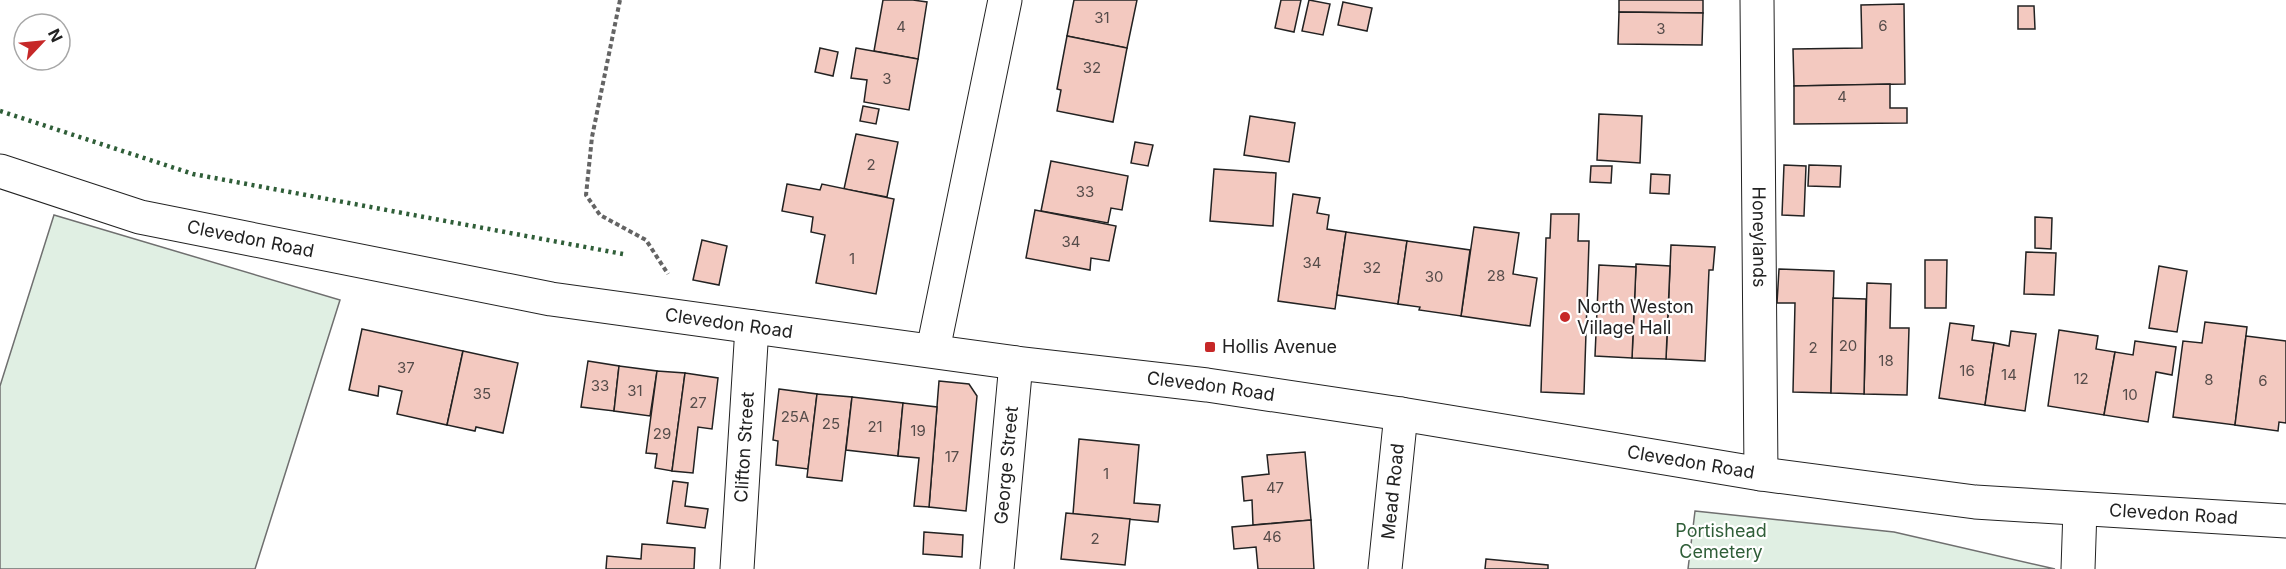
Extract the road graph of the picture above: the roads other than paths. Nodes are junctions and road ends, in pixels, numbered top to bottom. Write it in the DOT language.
graph roads {
  1 [pos="1005,0"];
  2 [pos="1757,0"];
  3 [pos="0,171"];
  4 [pos="752,327"];
  5 [pos="933,350"];
  6 [pos="1016,363"];
  7 [pos="1401,414"];
  8 [pos="1761,474"];
  9 [pos="2080,508"];
  10 [pos="2286,521"];
  11 [pos="737,569"];
  12 [pos="997,569"];
  13 [pos="1385,569"];
  14 [pos="2078,569"];
  1 -- 5 [label="main road"];
  2 -- 8 [label="main road, Honeylands"];
  3 -- 4 [label="main road, Clevedon Road"];
  4 -- 5 [label="main road, Clevedon Road"];
  4 -- 11 [label="main road, Clifton Street"];
  5 -- 6 [label="main road, Clevedon Road"];
  6 -- 7 [label="main road, Clevedon Road"];
  6 -- 12 [label="main road, George Street"];
  7 -- 8 [label="main road, Clevedon Road"];
  7 -- 13 [label="main road, Mead Road"];
  8 -- 9 [label="main road, Clevedon Road"];
  9 -- 10 [label="main road, Clevedon Road"];
  9 -- 14 [label="main road"];
}
